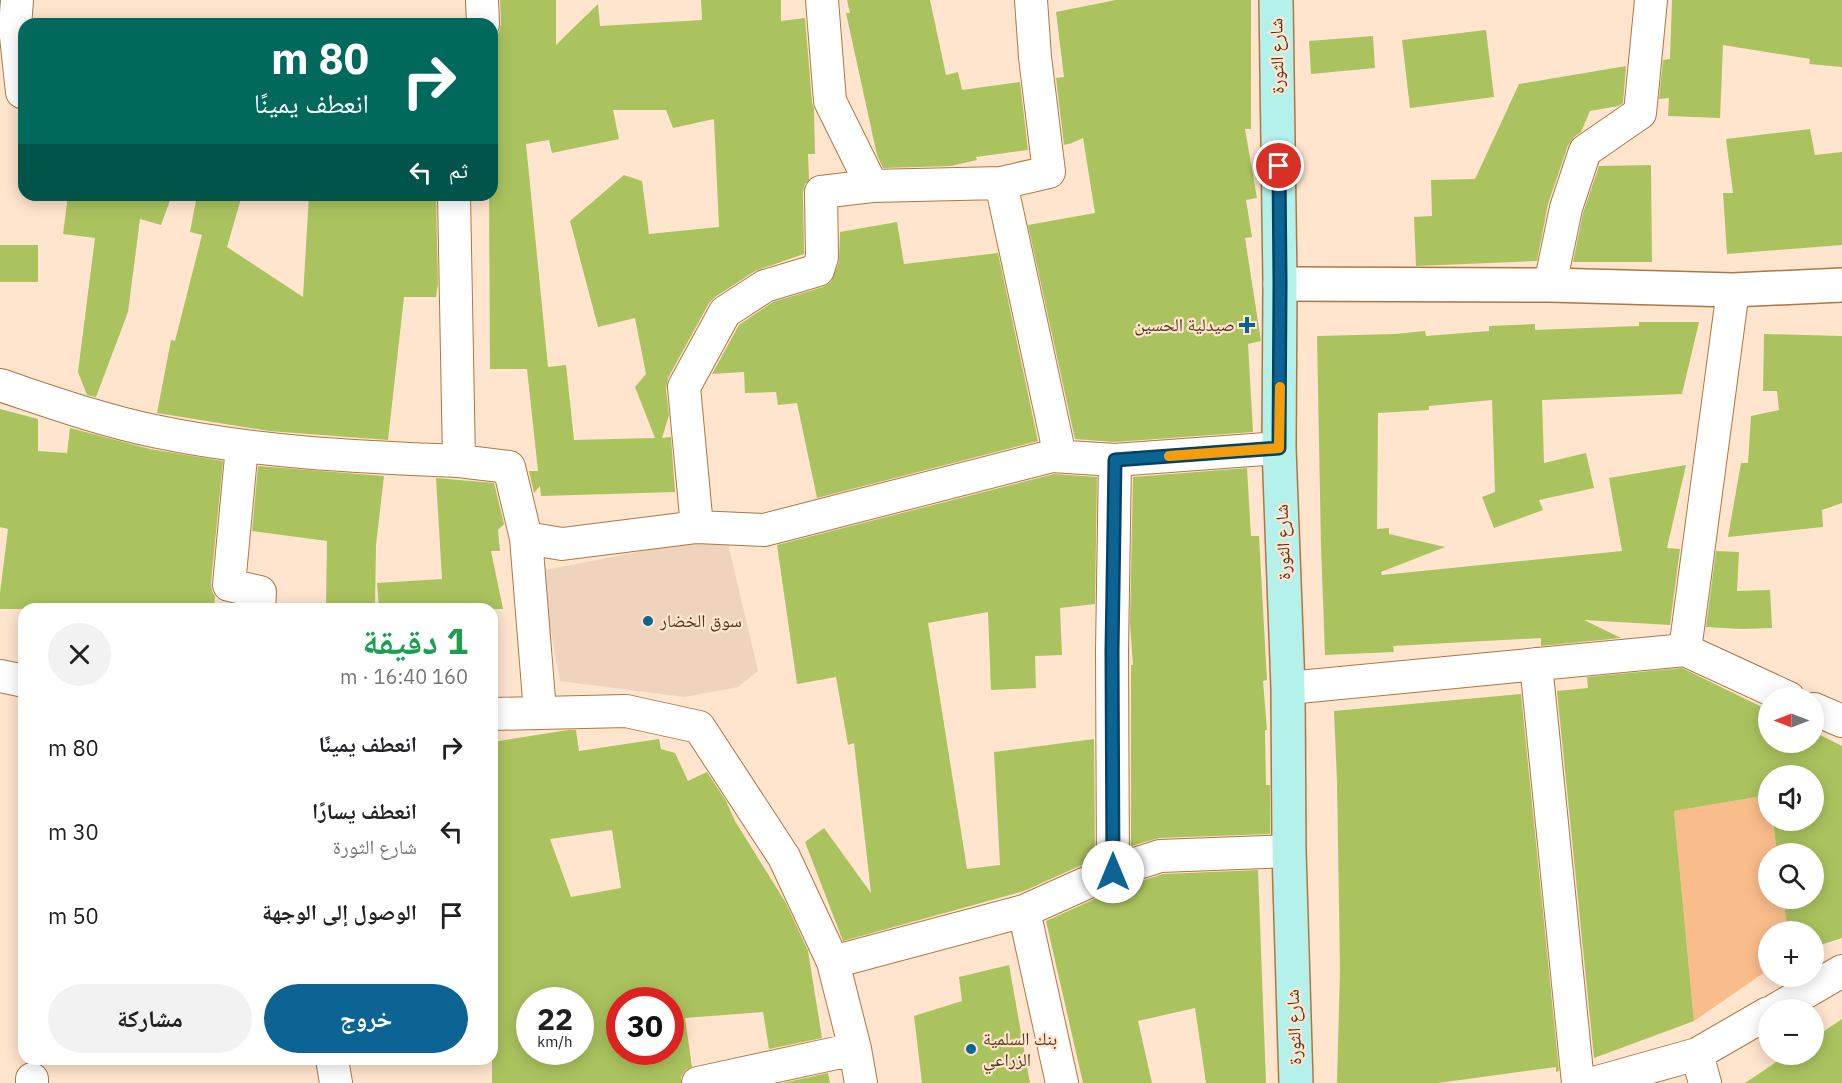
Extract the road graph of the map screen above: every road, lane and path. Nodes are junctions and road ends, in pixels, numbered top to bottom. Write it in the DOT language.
graph roads {
  1 [pos="16,0"];
  2 [pos="482,0"];
  3 [pos="822,0"];
  4 [pos="1031,0"];
  5 [pos="1276,0"];
  6 [pos="1652,0"];
  7 [pos="483,18"];
  8 [pos="18,55"];
  9 [pos="1001,183"];
  10 [pos="872,186"];
  11 [pos="454,201"];
  12 [pos="1280,284"];
  13 [pos="1550,285"];
  14 [pos="1842,285"];
  15 [pos="1733,290"];
  16 [pos="0,385"];
  17 [pos="242,446"];
  18 [pos="1279,448"];
  19 [pos="1060,456"];
  20 [pos="1115,460"];
  21 [pos="459,461"];
  22 [pos="697,527"];
  23 [pos="525,538"];
  24 [pos="260,603"];
  25 [pos="1685,650"];
  26 [pos="1536,664"];
  27 [pos="0,676"];
  28 [pos="18,680"];
  29 [pos="1765,687"];
  30 [pos="1288,688"];
  31 [pos="540,712"];
  32 [pos="1824,713"];
  33 [pos="498,714"];
  34 [pos="1842,722"];
  35 [pos="1289,851"];
  36 [pos="1113,872"];
  37 [pos="1024,910"];
  38 [pos="833,962"];
  39 [pos="1842,971"];
  40 [pos="1794,999"];
  41 [pos="1758,1021"];
  42 [pos="855,1049"];
  43 [pos="333,1065"];
  44 [pos="1701,1069"];
  45 [pos="336,1083"];
  46 [pos="698,1083"];
  47 [pos="861,1083"];
  48 [pos="1062,1083"];
  49 [pos="1296,1083"];
  50 [pos="1578,1083"];
  51 [pos="1594,1083"];
  1 -- 8 [label="street"];
  2 -- 7 [label="street"];
  3 -- 10 [label="street"];
  4 -- 9 [label="street"];
  5 -- 12 [label="main road, شارع الثورة"];
  6 -- 13 [label="street"];
  9 -- 10 [label="street"];
  9 -- 19 [label="street"];
  10 -- 22 [label="street"];
  11 -- 21 [label="street"];
  12 -- 13 [label="street"];
  12 -- 18 [label="main road, شارع الثورة"];
  13 -- 15 [label="street"];
  14 -- 15 [label="street"];
  15 -- 25 [label="street"];
  16 -- 17 [label="street"];
  17 -- 21 [label="street"];
  17 -- 24 [label="street"];
  18 -- 20 [label="street"];
  18 -- 30 [label="main road, شارع الثورة"];
  19 -- 20 [label="street"];
  19 -- 22 [label="street"];
  20 -- 36 [label="street"];
  21 -- 23 [label="street"];
  22 -- 23 [label="street"];
  23 -- 31 [label="street"];
  25 -- 26 [label="street"];
  25 -- 29 [label="street"];
  26 -- 30 [label="street"];
  26 -- 50 [label="street"];
  27 -- 28 [label="street"];
  30 -- 35 [label="main road, شارع الثورة"];
  31 -- 33 [label="street"];
  31 -- 38 [label="street"];
  32 -- 34 [label="street"];
  35 -- 36 [label="street"];
  35 -- 49 [label="main road, شارع الثورة"];
  36 -- 37 [label="street"];
  37 -- 38 [label="street"];
  37 -- 48 [label="street"];
  38 -- 42 [label="street"];
  39 -- 40 [label="street"];
  41 -- 44 [label="street"];
  42 -- 46 [label="street"];
  42 -- 47 [label="street"];
  43 -- 45 [label="street"];
  44 -- 51 [label="street"];
}
